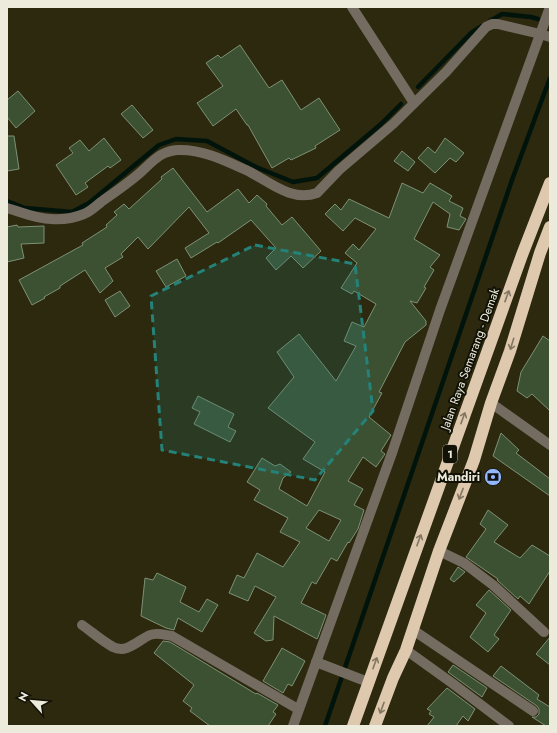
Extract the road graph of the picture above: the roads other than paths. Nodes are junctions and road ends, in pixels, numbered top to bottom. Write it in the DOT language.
graph roads {
  1 [pos="352,7"];
  2 [pos="550,7"];
  3 [pos="544,35"];
  4 [pos="414,103"];
  5 [pos="550,183"];
  6 [pos="7,208"];
  7 [pos="550,227"];
  8 [pos="491,403"];
  9 [pos="550,445"];
  10 [pos="440,551"];
  11 [pos="82,625"];
  12 [pos="413,630"];
  13 [pos="544,632"];
  14 [pos="406,650"];
  15 [pos="319,663"];
  16 [pos="365,680"];
  17 [pos="298,710"];
  18 [pos="533,711"];
  19 [pos="293,726"];
  20 [pos="353,726"];
  21 [pos="375,726"];
  22 [pos="509,726"];
  1 -- 4 [label="street"];
  2 -- 3 [label="street"];
  3 -- 4 [label="street"];
  3 -- 15 [label="street"];
  4 -- 6 [label="street"];
  16 -- 5 [label="highway, Jalan Raya Semarang - Demak / 1, one-way"];
  7 -- 8 [label="highway, 1, one-way"];
  8 -- 9 [label="street"];
  8 -- 10 [label="highway, 1, one-way"];
  10 -- 12 [label="highway, 1"];
  10 -- 13 [label="street"];
  11 -- 17 [label="street"];
  12 -- 14 [label="highway, 1"];
  12 -- 18 [label="street"];
  14 -- 21 [label="highway, 1, one-way"];
  14 -- 22 [label="street"];
  15 -- 16 [label="street"];
  15 -- 17 [label="street"];
  16 -- 20 [label="highway, Jalan Raya Semarang - Demak / 1"];
  17 -- 19 [label="street"];
}
